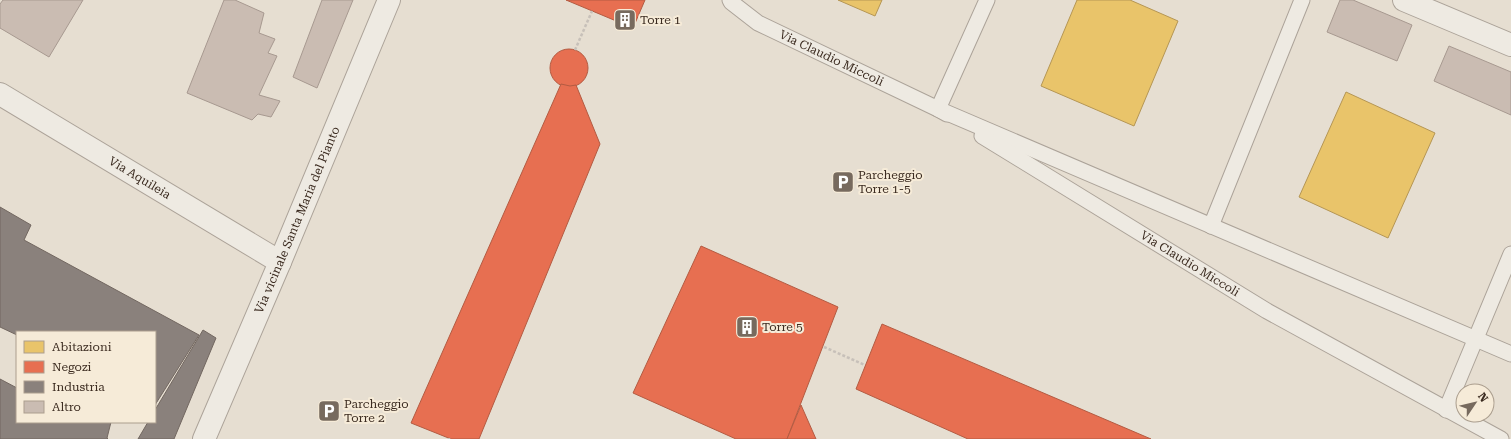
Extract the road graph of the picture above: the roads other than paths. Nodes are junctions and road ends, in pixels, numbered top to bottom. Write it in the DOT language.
graph roads {
  1 [pos="389,0"];
  2 [pos="730,0"];
  3 [pos="987,0"];
  4 [pos="1302,0"];
  5 [pos="1404,0"];
  6 [pos="1511,45"];
  7 [pos="0,94"];
  8 [pos="938,109"];
  9 [pos="1211,226"];
  10 [pos="1511,254"];
  11 [pos="280,262"];
  12 [pos="1476,339"];
  13 [pos="1511,354"];
  14 [pos="1446,410"];
  15 [pos="204,439"];
  16 [pos="1501,439"];
  1 -- 11 [label="street, Via vicinale Santa Maria del Pianto"];
  2 -- 8 [label="lane, Via Claudio Miccoli"];
  3 -- 8 [label="lane"];
  4 -- 9 [label="lane"];
  5 -- 6 [label="street"];
  7 -- 11 [label="street, Via Aquileia"];
  8 -- 9 [label="lane, Via Claudio Miccoli"];
  8 -- 14 [label="lane, Via Claudio Miccoli"];
  9 -- 12 [label="lane, Via Claudio Miccoli"];
  10 -- 12 [label="lane"];
  11 -- 15 [label="street, Via vicinale Santa Maria del Pianto"];
  12 -- 13 [label="lane, Via Claudio Miccoli"];
  12 -- 14 [label="lane"];
  14 -- 16 [label="lane, Via Claudio Miccoli"];
}
